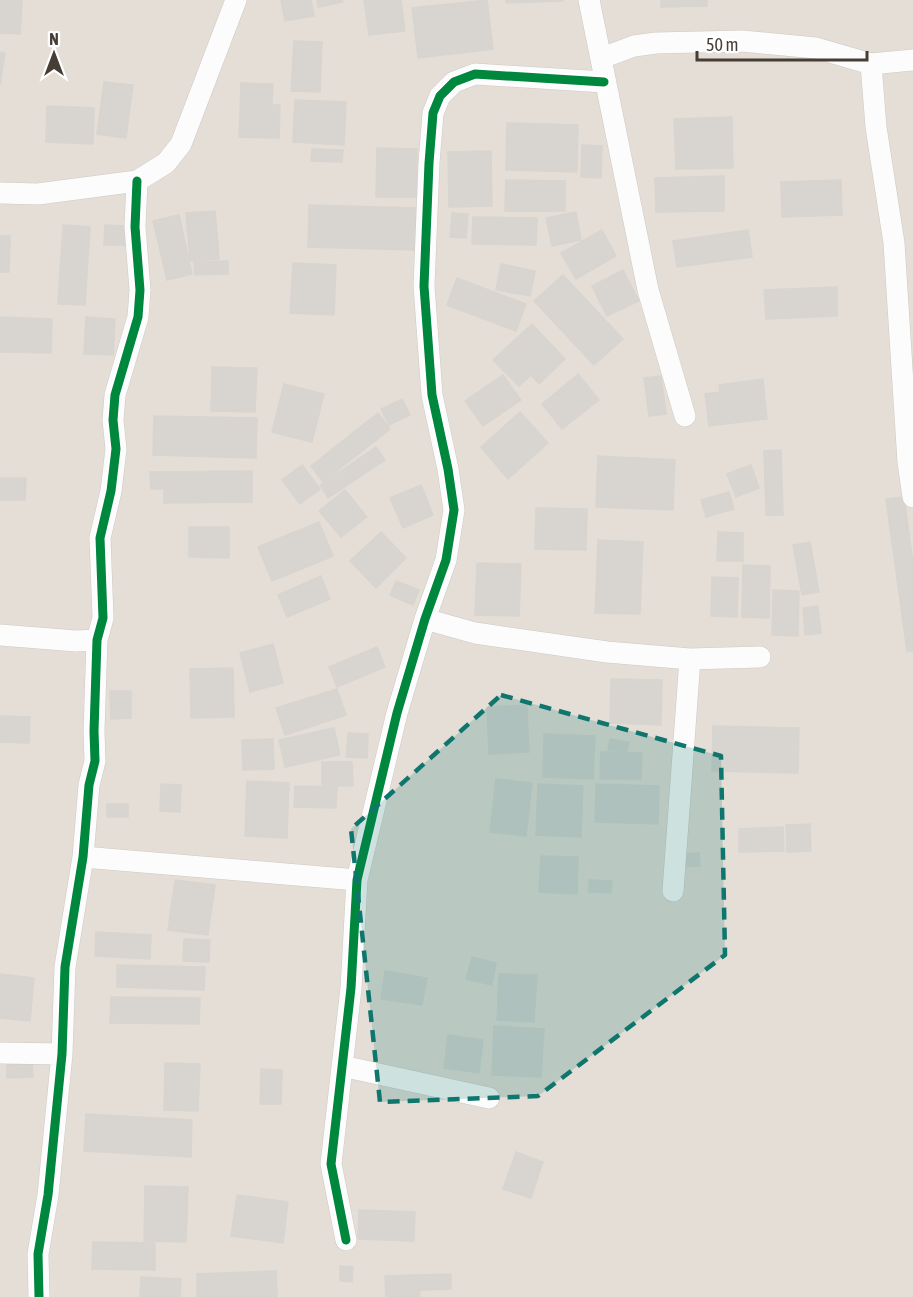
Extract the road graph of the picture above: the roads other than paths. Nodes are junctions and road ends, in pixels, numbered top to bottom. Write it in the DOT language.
graph roads {
  1 [pos="236,0"];
  2 [pos="589,0"];
  3 [pos="602,58"];
  4 [pos="913,60"];
  5 [pos="871,64"];
  6 [pos="604,82"];
  7 [pos="137,181"];
  8 [pos="0,193"];
  9 [pos="685,416"];
  10 [pos="913,497"];
  11 [pos="425,619"];
  12 [pos="0,635"];
  13 [pos="97,640"];
  14 [pos="760,657"];
  15 [pos="690,659"];
  16 [pos="83,857"];
  17 [pos="357,880"];
  18 [pos="673,891"];
  19 [pos="0,1053"];
  20 [pos="62,1054"];
  21 [pos="342,1066"];
  22 [pos="489,1098"];
  23 [pos="346,1240"];
  24 [pos="39,1297"];
  1 -- 7 [label="street"];
  2 -- 3 [label="street"];
  3 -- 5 [label="street"];
  3 -- 6 [label="street"];
  4 -- 5 [label="street"];
  5 -- 10 [label="street"];
  6 -- 9 [label="street"];
  6 -- 11 [label="street"];
  7 -- 8 [label="street"];
  7 -- 13 [label="street"];
  11 -- 15 [label="street"];
  11 -- 17 [label="street"];
  12 -- 13 [label="street"];
  13 -- 16 [label="street"];
  14 -- 15 [label="street"];
  15 -- 18 [label="street"];
  16 -- 17 [label="street"];
  16 -- 20 [label="street"];
  17 -- 21 [label="street"];
  19 -- 20 [label="street"];
  20 -- 24 [label="street"];
  21 -- 22 [label="street"];
  21 -- 23 [label="street"];
}
